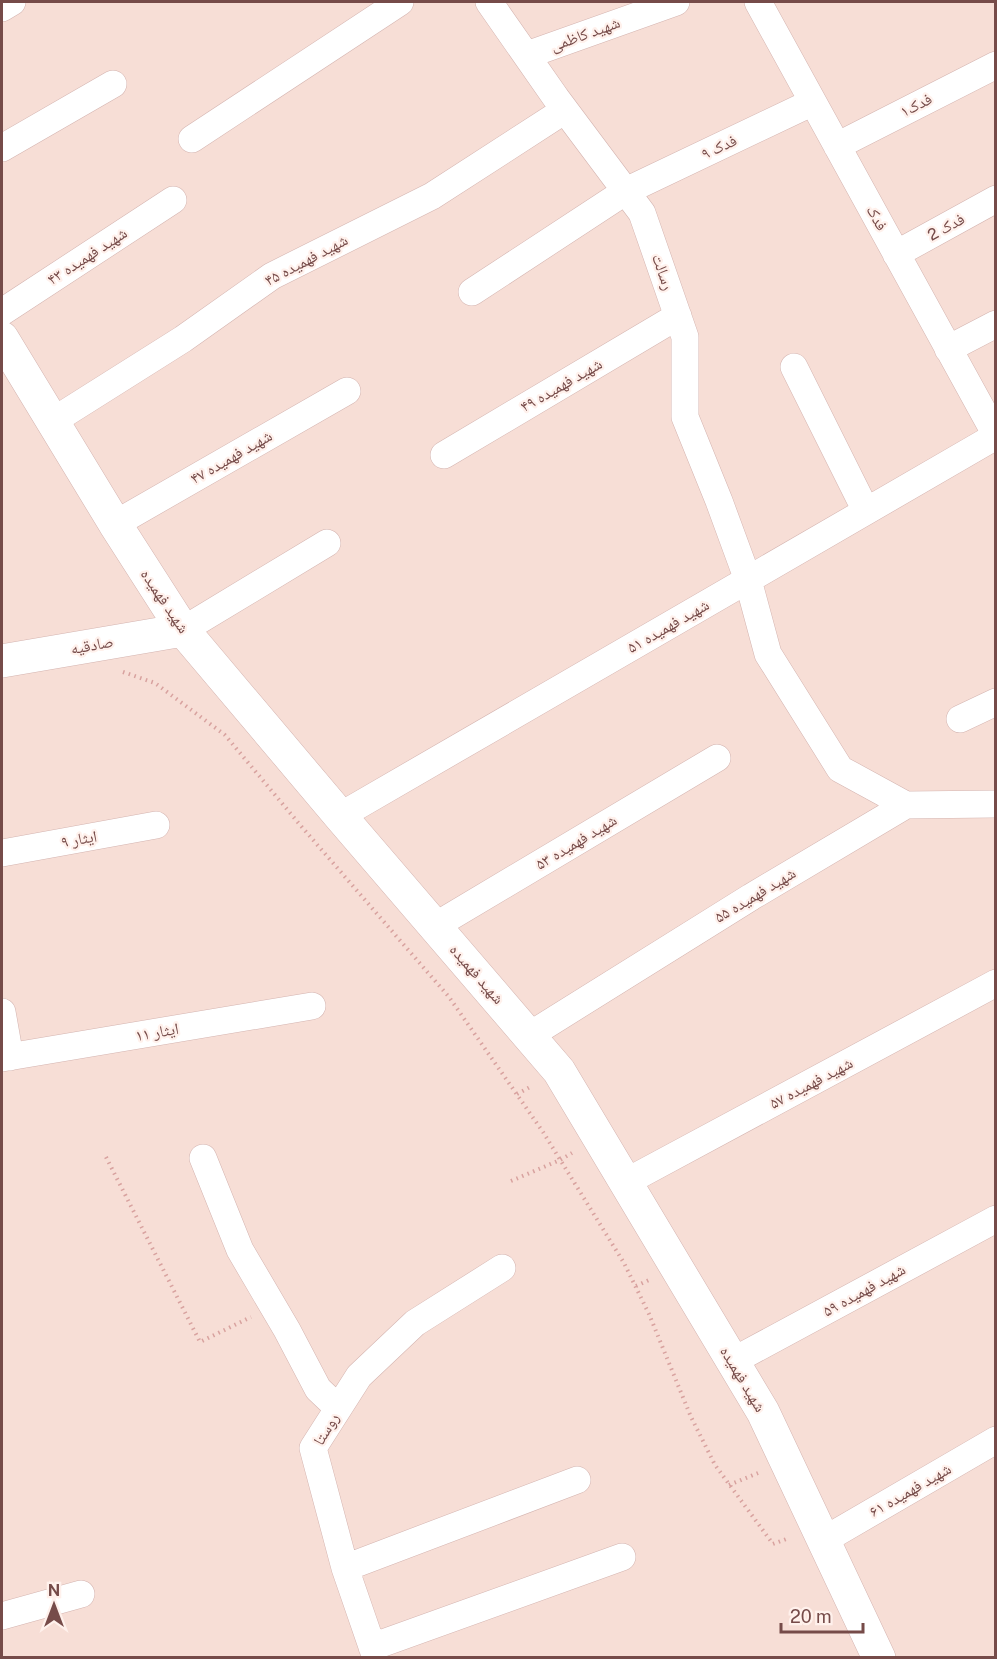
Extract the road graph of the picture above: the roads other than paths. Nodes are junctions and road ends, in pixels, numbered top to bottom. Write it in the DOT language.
graph roads {
  1 [pos="12,2"];
  2 [pos="400,2"];
  3 [pos="489,2"];
  4 [pos="676,2"];
  5 [pos="758,2"];
  6 [pos="2,8"];
  7 [pos="527,55"];
  8 [pos="996,65"];
  9 [pos="113,84"];
  10 [pos="813,102"];
  11 [pos="565,110"];
  12 [pos="192,139"];
  13 [pos="837,146"];
  14 [pos="2,148"];
  15 [pos="626,191"];
  16 [pos="996,199"];
  17 [pos="173,200"];
  18 [pos="896,254"];
  19 [pos="472,292"];
  20 [pos="2,312"];
  21 [pos="678,316"];
  22 [pos="996,324"];
  23 [pos="2,338"];
  24 [pos="948,349"];
  25 [pos="794,367"];
  26 [pos="347,391"];
  27 [pos="52,421"];
  28 [pos="996,436"];
  29 [pos="444,454"];
  30 [pos="866,511"];
  31 [pos="115,524"];
  32 [pos="327,543"];
  33 [pos="748,580"];
  34 [pos="183,630"];
  35 [pos="2,661"];
  36 [pos="996,702"];
  37 [pos="960,719"];
  38 [pos="717,758"];
  39 [pos="996,804"];
  40 [pos="906,805"];
  41 [pos="340,816"];
  42 [pos="156,825"];
  43 [pos="2,853"];
  44 [pos="435,926"];
  45 [pos="996,983"];
  46 [pos="312,1006"];
  47 [pos="2,1012"];
  48 [pos="530,1035"];
  49 [pos="6,1057"];
  50 [pos="203,1158"];
  51 [pos="626,1182"];
  52 [pos="996,1219"];
  53 [pos="502,1268"];
  54 [pos="733,1361"];
  55 [pos="338,1408"];
  56 [pos="996,1440"];
  57 [pos="577,1480"];
  58 [pos="820,1533"];
  59 [pos="622,1557"];
  60 [pos="345,1568"];
  61 [pos="81,1594"];
  62 [pos="2,1616"];
  63 [pos="374,1652"];
  64 [pos="879,1658"];
  1 -- 6 [label="street"];
  2 -- 12 [label="street"];
  3 -- 7 [label="street, رسالت"];
  4 -- 7 [label="street, شهید کاظمی"];
  5 -- 10 [label="street, فدک"];
  7 -- 11 [label="street, رسالت"];
  8 -- 13 [label="street, فدک۱"];
  9 -- 14 [label="street"];
  10 -- 13 [label="street, فدک"];
  10 -- 15 [label="street, فدک ۹"];
  11 -- 15 [label="street, رسالت"];
  11 -- 27 [label="street, شهید فهمیده ۴۵"];
  13 -- 18 [label="street, فدک"];
  15 -- 19 [label="street, فدک ۹"];
  15 -- 21 [label="street, رسالت"];
  16 -- 18 [label="street, فدک 2"];
  17 -- 20 [label="street, شهید فهمیده ۴۳"];
  18 -- 24 [label="street, فدک"];
  21 -- 29 [label="street, شهید فهمیده ۴۹"];
  21 -- 33 [label="street, رسالت"];
  22 -- 24 [label="street"];
  23 -- 27 [label="street, شهید فهمیده"];
  24 -- 28 [label="street, فدک"];
  25 -- 30 [label="street"];
  26 -- 31 [label="street, شهید فهمیده ۴۷"];
  27 -- 31 [label="street, شهید فهمیده"];
  28 -- 30 [label="street, شهید فهمیده ۵۱"];
  30 -- 33 [label="street, شهید فهمیده ۵۱"];
  31 -- 34 [label="street, شهید فهمیده"];
  32 -- 34 [label="street"];
  33 -- 40 [label="street, رسالت"];
  33 -- 41 [label="street, شهید فهمیده ۵۱"];
  34 -- 35 [label="street, صادقیه"];
  34 -- 41 [label="street, شهید فهمیده"];
  36 -- 37 [label="street"];
  38 -- 44 [label="street, شهید فهمیده ۵۳"];
  39 -- 40 [label="street"];
  40 -- 48 [label="street, شهید فهمیده ۵۵"];
  41 -- 44 [label="street, شهید فهمیده"];
  42 -- 43 [label="street, ایثار ۹"];
  44 -- 48 [label="street, شهید فهمیده"];
  45 -- 51 [label="street, شهید فهمیده ۵۷"];
  46 -- 49 [label="street, ایثار ۱۱"];
  47 -- 49 [label="street"];
  48 -- 51 [label="street, شهید فهمیده"];
  50 -- 55 [label="street"];
  51 -- 54 [label="street, شهید فهمیده"];
  52 -- 54 [label="street, شهید فهمیده ۵۹"];
  53 -- 55 [label="street, روستا"];
  54 -- 58 [label="street, شهید فهمیده"];
  55 -- 60 [label="street, روستا"];
  56 -- 58 [label="street, شهید فهمیده ۶۱"];
  57 -- 60 [label="street"];
  58 -- 64 [label="street, شهید فهمیده"];
  59 -- 63 [label="street"];
  60 -- 63 [label="street, روستا"];
  61 -- 62 [label="street"];
}
